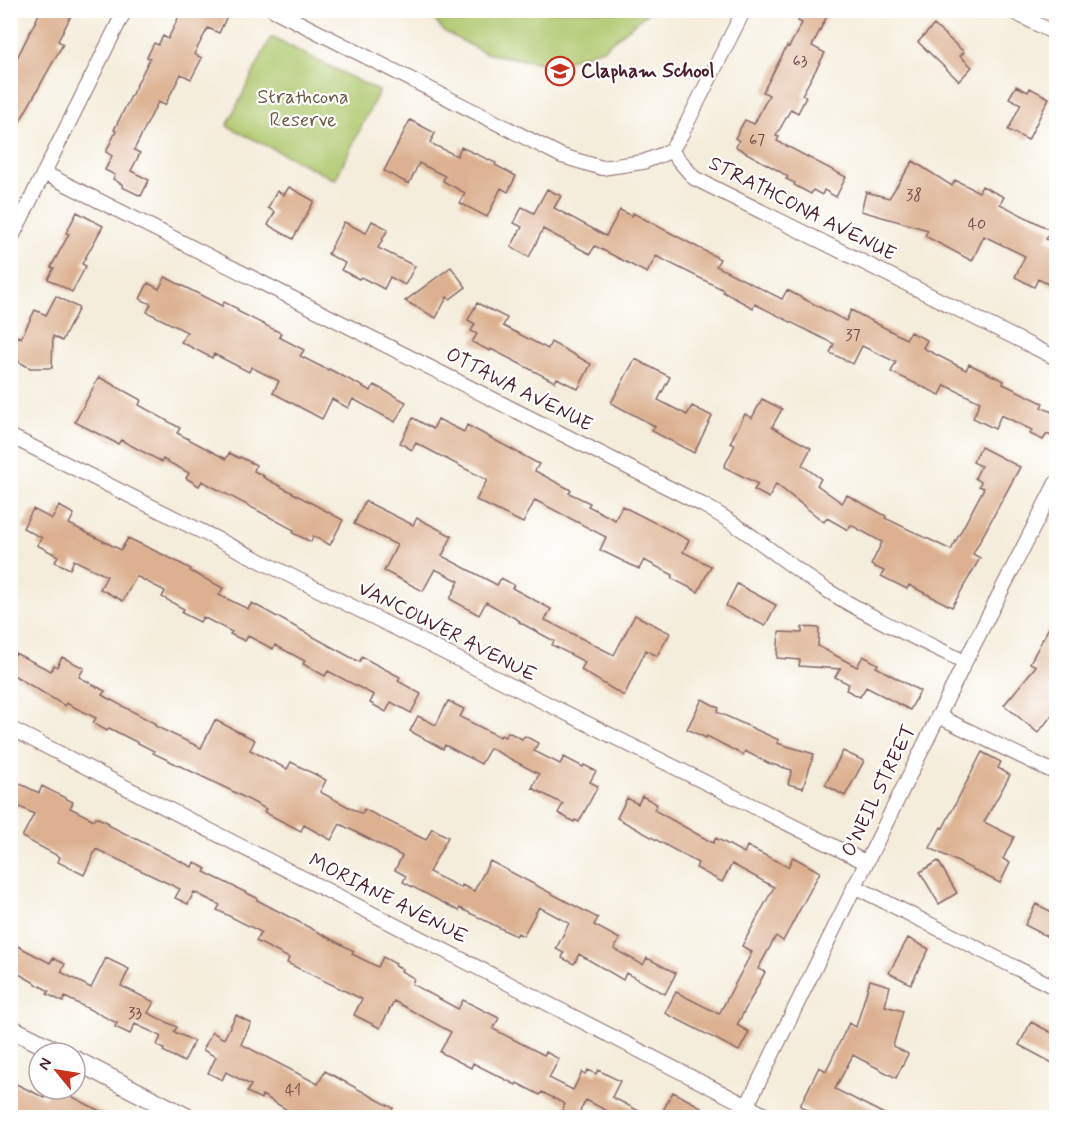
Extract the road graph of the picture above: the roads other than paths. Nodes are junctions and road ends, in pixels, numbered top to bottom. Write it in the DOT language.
graph roads {
  1 [pos="125,10"];
  2 [pos="274,10"];
  3 [pos="744,10"];
  4 [pos="1010,10"];
  5 [pos="1056,34"];
  6 [pos="670,151"];
  7 [pos="44,173"];
  8 [pos="10,241"];
  9 [pos="1056,358"];
  10 [pos="10,436"];
  11 [pos="1056,483"];
  12 [pos="965,663"];
  13 [pos="938,716"];
  14 [pos="10,728"];
  15 [pos="1056,773"];
  16 [pos="866,862"];
  17 [pos="854,886"];
  18 [pos="1056,988"];
  19 [pos="10,1028"];
  20 [pos="36,1041"];
  21 [pos="87,1066"];
  22 [pos="744,1111"];
  23 [pos="184,1117"];
  24 [pos="771,1118"];
  1 -- 7 [label="street"];
  2 -- 6 [label="street"];
  3 -- 6 [label="street"];
  4 -- 5 [label="street"];
  6 -- 9 [label="street, STRATHCONA AVENUE"];
  7 -- 8 [label="street"];
  7 -- 12 [label="street, OTTAWA AVENUE"];
  10 -- 16 [label="street, VANCOUVER AVENUE"];
  11 -- 12 [label="street, O'NEIL STREET"];
  12 -- 13 [label="street, O'NEIL STREET"];
  13 -- 15 [label="street"];
  13 -- 16 [label="street, O'NEIL STREET"];
  14 -- 22 [label="street, MORIANE AVENUE"];
  16 -- 17 [label="street, O'NEIL STREET"];
  17 -- 18 [label="street"];
  17 -- 22 [label="street, O'NEIL STREET"];
  19 -- 20 [label="street"];
  21 -- 23 [label="street"];
  22 -- 24 [label="street, MORIANE AVENUE"];
}
